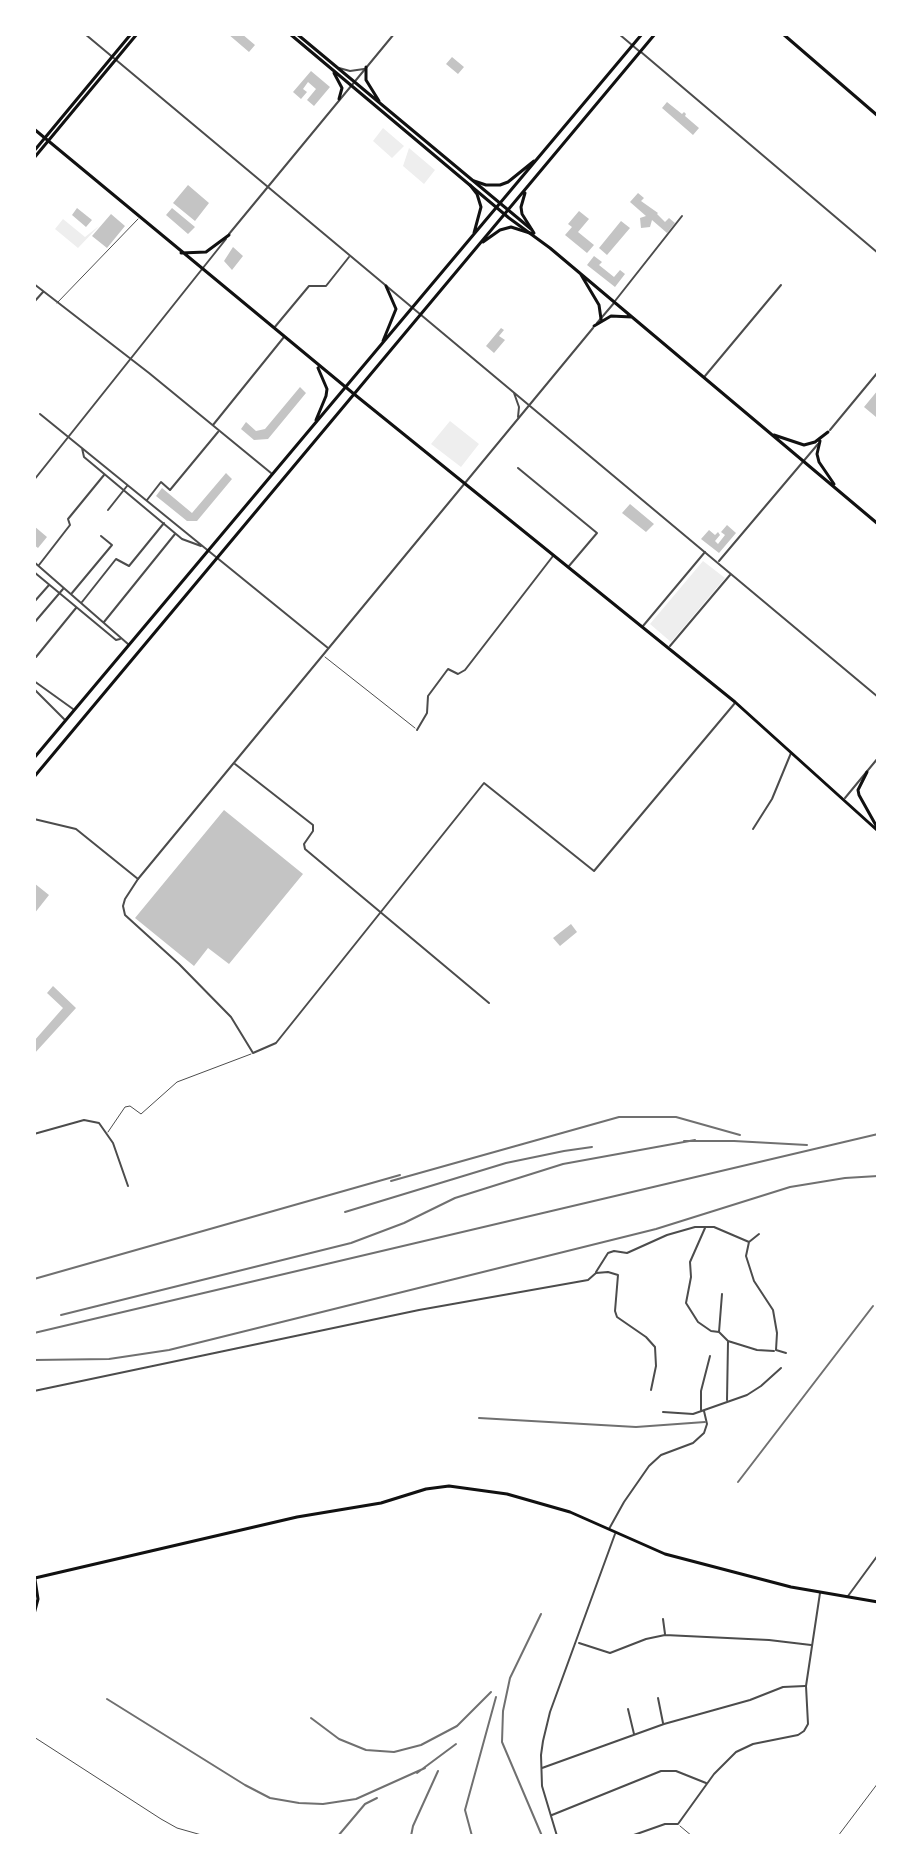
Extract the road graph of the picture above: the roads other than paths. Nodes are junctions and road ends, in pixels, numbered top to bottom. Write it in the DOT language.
graph roads {
  1 [pos="85,34"];
  2 [pos="131,34"];
  3 [pos="137,34"];
  4 [pos="290,34"];
  5 [pos="297,34"];
  6 [pos="394,34"];
  7 [pos="619,34"];
  8 [pos="642,34"];
  9 [pos="655,34"];
  10 [pos="783,34"];
  11 [pos="632,45"];
  12 [pos="640,51"];
  13 [pos="114,58"];
  14 [pos="326,64"];
  15 [pos="337,68"];
  16 [pos="366,68"];
  17 [pos="352,84"];
  18 [pos="339,99"];
  19 [pos="380,104"];
  20 [pos="878,116"];
  21 [pos="34,129"];
  22 [pos="47,139"];
  23 [pos="34,151"];
  24 [pos="34,158"];
  25 [pos="537,159"];
  26 [pos="474,181"];
  27 [pos="470,185"];
  28 [pos="267,187"];
  29 [pos="527,187"];
  30 [pos="500,203"];
  31 [pos="497,207"];
  32 [pos="509,210"];
  33 [pos="505,214"];
  34 [pos="682,216"];
  35 [pos="139,217"];
  36 [pos="534,234"];
  37 [pos="229,235"];
  38 [pos="474,235"];
  39 [pos="480,244"];
  40 [pos="181,253"];
  41 [pos="878,253"];
  42 [pos="350,256"];
  43 [pos="202,270"];
  44 [pos="580,273"];
  45 [pos="34,284"];
  46 [pos="781,285"];
  47 [pos="386,286"];
  48 [pos="43,292"];
  49 [pos="34,302"];
  50 [pos="614,302"];
  51 [pos="57,303"];
  52 [pos="412,308"];
  53 [pos="420,315"];
  54 [pos="633,317"];
  55 [pos="601,319"];
  56 [pos="275,326"];
  57 [pos="594,326"];
  58 [pos="284,337"];
  59 [pos="382,344"];
  60 [pos="130,360"];
  61 [pos="316,365"];
  62 [pos="878,372"];
  63 [pos="704,377"];
  64 [pos="346,386"];
  65 [pos="514,392"];
  66 [pos="354,394"];
  67 [pos="529,405"];
  68 [pos="40,414"];
  69 [pos="517,419"];
  70 [pos="212,426"];
  71 [pos="313,426"];
  72 [pos="218,431"];
  73 [pos="828,432"];
  74 [pos="772,434"];
  75 [pos="69,436"];
  76 [pos="820,441"];
  77 [pos="81,447"];
  78 [pos="803,461"];
  79 [pos="518,468"];
  80 [pos="104,474"];
  81 [pos="272,474"];
  82 [pos="34,480"];
  83 [pos="464,484"];
  84 [pos="127,485"];
  85 [pos="835,488"];
  86 [pos="124,490"];
  87 [pos="147,501"];
  88 [pos="108,510"];
  89 [pos="164,523"];
  90 [pos="878,524"];
  91 [pos="176,533"];
  92 [pos="101,536"];
  93 [pos="202,546"];
  94 [pos="207,551"];
  95 [pos="705,552"];
  96 [pos="553,556"];
  97 [pos="216,557"];
  98 [pos="34,562"];
  99 [pos="718,562"];
  100 [pos="39,566"];
  101 [pos="568,567"];
  102 [pos="34,572"];
  103 [pos="731,574"];
  104 [pos="50,584"];
  105 [pos="64,588"];
  106 [pos="60,592"];
  107 [pos="71,594"];
  108 [pos="34,602"];
  109 [pos="81,603"];
  110 [pos="77,607"];
  111 [pos="104,622"];
  112 [pos="34,623"];
  113 [pos="642,627"];
  114 [pos="123,639"];
  115 [pos="129,644"];
  116 [pos="329,648"];
  117 [pos="668,648"];
  118 [pos="323,655"];
  119 [pos="36,657"];
  120 [pos="34,681"];
  121 [pos="34,689"];
  122 [pos="49,693"];
  123 [pos="878,697"];
  124 [pos="44,698"];
  125 [pos="735,702"];
  126 [pos="74,710"];
  127 [pos="65,720"];
  128 [pos="417,730"];
  129 [pos="792,752"];
  130 [pos="34,758"];
  131 [pos="878,758"];
  132 [pos="235,763"];
  133 [pos="867,772"];
  134 [pos="34,777"];
  135 [pos="845,798"];
  136 [pos="34,819"];
  137 [pos="753,829"];
  138 [pos="878,830"];
  139 [pos="138,879"];
  140 [pos="380,911"];
  141 [pos="489,1003"];
  142 [pos="253,1053"];
  143 [pos="108,1132"];
  144 [pos="34,1134"];
  145 [pos="128,1186"];
  146 [pos="706,1226"];
  147 [pos="759,1234"];
  148 [pos="749,1242"];
  149 [pos="596,1273"];
  150 [pos="722,1294"];
  151 [pos="719,1332"];
  152 [pos="728,1341"];
  153 [pos="776,1350"];
  154 [pos="786,1353"];
  155 [pos="710,1356"];
  156 [pos="781,1368"];
  157 [pos="651,1390"];
  158 [pos="34,1391"];
  159 [pos="727,1401"];
  160 [pos="702,1411"];
  161 [pos="663,1412"];
  162 [pos="612,1532"];
  163 [pos="878,1555"];
  164 [pos="35,1576"];
  165 [pos="820,1593"];
  166 [pos="847,1598"];
  167 [pos="878,1602"];
  168 [pos="34,1614"];
  169 [pos="663,1619"];
  170 [pos="665,1635"];
  171 [pos="577,1643"];
  172 [pos="812,1645"];
  173 [pos="806,1686"];
  174 [pos="658,1698"];
  175 [pos="628,1709"];
  176 [pos="663,1724"];
  177 [pos="634,1735"];
  178 [pos="34,1737"];
  179 [pos="542,1768"];
  180 [pos="878,1783"];
  181 [pos="707,1784"];
  182 [pos="551,1815"];
  183 [pos="678,1824"];
  184 [pos="205,1836"];
  185 [pos="557,1836"];
  186 [pos="631,1836"];
  187 [pos="692,1836"];
  188 [pos="838,1836"];
  1 -- 13 [label="street"];
  2 -- 13 [label="main road"];
  3 -- 13 [label="main road"];
  4 -- 14 [label="main road"];
  5 -- 15 [label="main road"];
  6 -- 16 [label="street"];
  7 -- 11 [label="street"];
  8 -- 11 [label="main road"];
  9 -- 12 [label="main road"];
  10 -- 20 [label="main road"];
  11 -- 12 [label="street"];
  11 -- 25 [label="main road"];
  12 -- 29 [label="main road"];
  12 -- 41 [label="street"];
  13 -- 22 [label="main road"];
  13 -- 28 [label="street"];
  14 -- 17 [label="main road"];
  14 -- 18 [label="main road"];
  15 -- 16 [label="street"];
  15 -- 17 [label="main road"];
  16 -- 17 [label="street"];
  16 -- 19 [label="main road"];
  17 -- 18 [label="street"];
  17 -- 19 [label="main road"];
  17 -- 27 [label="main road"];
  18 -- 28 [label="street"];
  19 -- 26 [label="main road"];
  21 -- 22 [label="main road"];
  22 -- 23 [label="main road"];
  22 -- 24 [label="main road"];
  22 -- 35 [label="main road"];
  25 -- 26 [label="main road"];
  25 -- 30 [label="main road"];
  26 -- 30 [label="main road"];
  27 -- 31 [label="main road"];
  27 -- 38 [label="main road"];
  28 -- 37 [label="street"];
  28 -- 42 [label="street"];
  29 -- 32 [label="main road"];
  29 -- 36 [label="main road"];
  30 -- 31 [label="main road"];
  30 -- 32 [label="main road"];
  31 -- 33 [label="main road"];
  31 -- 38 [label="main road"];
  32 -- 33 [label="main road"];
  32 -- 36 [label="main road"];
  33 -- 36 [label="main road"];
  33 -- 39 [label="main road"];
  34 -- 50 [label="street"];
  35 -- 40 [label="main road"];
  35 -- 51 [label="lane"];
  36 -- 39 [label="main road"];
  36 -- 44 [label="main road"];
  37 -- 40 [label="main road"];
  37 -- 43 [label="street"];
  38 -- 52 [label="main road"];
  39 -- 53 [label="main road"];
  40 -- 43 [label="main road"];
  42 -- 47 [label="street"];
  42 -- 56 [label="street"];
  43 -- 56 [label="main road"];
  43 -- 60 [label="street"];
  44 -- 50 [label="main road"];
  44 -- 55 [label="main road"];
  45 -- 48 [label="street"];
  46 -- 63 [label="street"];
  47 -- 52 [label="street"];
  47 -- 59 [label="main road"];
  48 -- 49 [label="street"];
  48 -- 51 [label="street"];
  50 -- 54 [label="main road"];
  50 -- 55 [label="street"];
  51 -- 60 [label="street"];
  52 -- 53 [label="street"];
  52 -- 59 [label="main road"];
  53 -- 65 [label="street"];
  53 -- 66 [label="main road"];
  54 -- 57 [label="main road"];
  54 -- 63 [label="main road"];
  55 -- 57 [label="street"];
  56 -- 58 [label="main road"];
  57 -- 67 [label="street"];
  58 -- 61 [label="main road"];
  58 -- 70 [label="street"];
  59 -- 64 [label="main road"];
  60 -- 70 [label="street"];
  60 -- 75 [label="street"];
  61 -- 64 [label="main road"];
  61 -- 71 [label="main road"];
  62 -- 73 [label="street"];
  63 -- 74 [label="main road"];
  64 -- 66 [label="main road"];
  64 -- 71 [label="main road"];
  65 -- 67 [label="street"];
  65 -- 69 [label="street"];
  66 -- 83 [label="main road"];
  66 -- 97 [label="main road"];
  67 -- 69 [label="street"];
  67 -- 95 [label="street"];
  68 -- 75 [label="street"];
  69 -- 83 [label="street"];
  70 -- 72 [label="street"];
  71 -- 81 [label="main road"];
  72 -- 81 [label="street"];
  72 -- 87 [label="street"];
  73 -- 74 [label="main road"];
  73 -- 76 [label="street"];
  74 -- 78 [label="main road"];
  75 -- 77 [label="street"];
  75 -- 82 [label="street"];
  76 -- 78 [label="street"];
  76 -- 85 [label="main road"];
  77 -- 80 [label="street"];
  77 -- 84 [label="street"];
  78 -- 85 [label="main road"];
  78 -- 99 [label="street"];
  79 -- 101 [label="street"];
  80 -- 86 [label="street"];
  80 -- 100 [label="street"];
  81 -- 94 [label="main road"];
  83 -- 96 [label="main road"];
  83 -- 116 [label="street"];
  84 -- 86 [label="street"];
  84 -- 87 [label="street"];
  85 -- 90 [label="main road"];
  86 -- 88 [label="street"];
  86 -- 89 [label="street"];
  87 -- 93 [label="street"];
  89 -- 91 [label="street"];
  89 -- 109 [label="street"];
  91 -- 93 [label="street"];
  91 -- 111 [label="street"];
  92 -- 107 [label="street"];
  93 -- 94 [label="street"];
  94 -- 97 [label="street"];
  94 -- 115 [label="main road"];
  95 -- 99 [label="street"];
  95 -- 113 [label="street"];
  96 -- 101 [label="main road"];
  96 -- 128 [label="street"];
  97 -- 116 [label="street"];
  97 -- 134 [label="main road"];
  98 -- 100 [label="street"];
  99 -- 103 [label="street"];
  100 -- 105 [label="street"];
  101 -- 113 [label="main road"];
  102 -- 104 [label="street"];
  103 -- 117 [label="street"];
  103 -- 123 [label="street"];
  104 -- 106 [label="street"];
  104 -- 108 [label="street"];
  105 -- 106 [label="street"];
  105 -- 107 [label="street"];
  106 -- 110 [label="street"];
  106 -- 112 [label="street"];
  107 -- 109 [label="street"];
  109 -- 111 [label="street"];
  110 -- 114 [label="street"];
  110 -- 119 [label="street"];
  111 -- 114 [label="street"];
  113 -- 117 [label="main road"];
  114 -- 115 [label="street"];
  115 -- 126 [label="main road"];
  116 -- 118 [label="street"];
  117 -- 125 [label="main road"];
  118 -- 128 [label="lane"];
  118 -- 132 [label="street"];
  120 -- 122 [label="street"];
  121 -- 124 [label="street"];
  122 -- 124 [label="street"];
  122 -- 126 [label="street"];
  124 -- 127 [label="street"];
  125 -- 129 [label="main road"];
  125 -- 140 [label="street"];
  126 -- 127 [label="main road"];
  127 -- 130 [label="main road"];
  129 -- 135 [label="main road"];
  129 -- 137 [label="street"];
  131 -- 133 [label="street"];
  132 -- 139 [label="street"];
  132 -- 140 [label="street"];
  133 -- 135 [label="street"];
  133 -- 138 [label="main road"];
  135 -- 138 [label="main road"];
  136 -- 139 [label="street"];
  139 -- 142 [label="street"];
  140 -- 141 [label="street"];
  140 -- 142 [label="street"];
  142 -- 143 [label="lane"];
  143 -- 144 [label="street"];
  143 -- 145 [label="street"];
  146 -- 148 [label="street"];
  146 -- 149 [label="street"];
  146 -- 151 [label="street"];
  147 -- 148 [label="street"];
  148 -- 153 [label="street"];
  149 -- 157 [label="street"];
  149 -- 158 [label="street"];
  150 -- 151 [label="street"];
  151 -- 152 [label="street"];
  152 -- 153 [label="street"];
  152 -- 159 [label="street"];
  153 -- 154 [label="street"];
  155 -- 160 [label="street"];
  156 -- 159 [label="street"];
  159 -- 160 [label="street"];
  160 -- 161 [label="street"];
  160 -- 162 [label="street"];
  162 -- 164 [label="main road"];
  162 -- 165 [label="main road"];
  162 -- 171 [label="street"];
  163 -- 166 [label="street"];
  164 -- 168 [label="main road"];
  165 -- 166 [label="main road"];
  165 -- 172 [label="street"];
  166 -- 167 [label="main road"];
  169 -- 170 [label="street"];
  170 -- 171 [label="street"];
  170 -- 172 [label="street"];
  171 -- 179 [label="street"];
  172 -- 173 [label="street"];
  173 -- 176 [label="street"];
  173 -- 181 [label="street"];
  174 -- 176 [label="street"];
  175 -- 177 [label="street"];
  176 -- 177 [label="street"];
  177 -- 179 [label="street"];
  178 -- 184 [label="lane"];
  179 -- 182 [label="street"];
  180 -- 188 [label="lane"];
  181 -- 182 [label="street"];
  181 -- 183 [label="street"];
  182 -- 185 [label="street"];
  183 -- 186 [label="street"];
  183 -- 187 [label="lane"];
}
